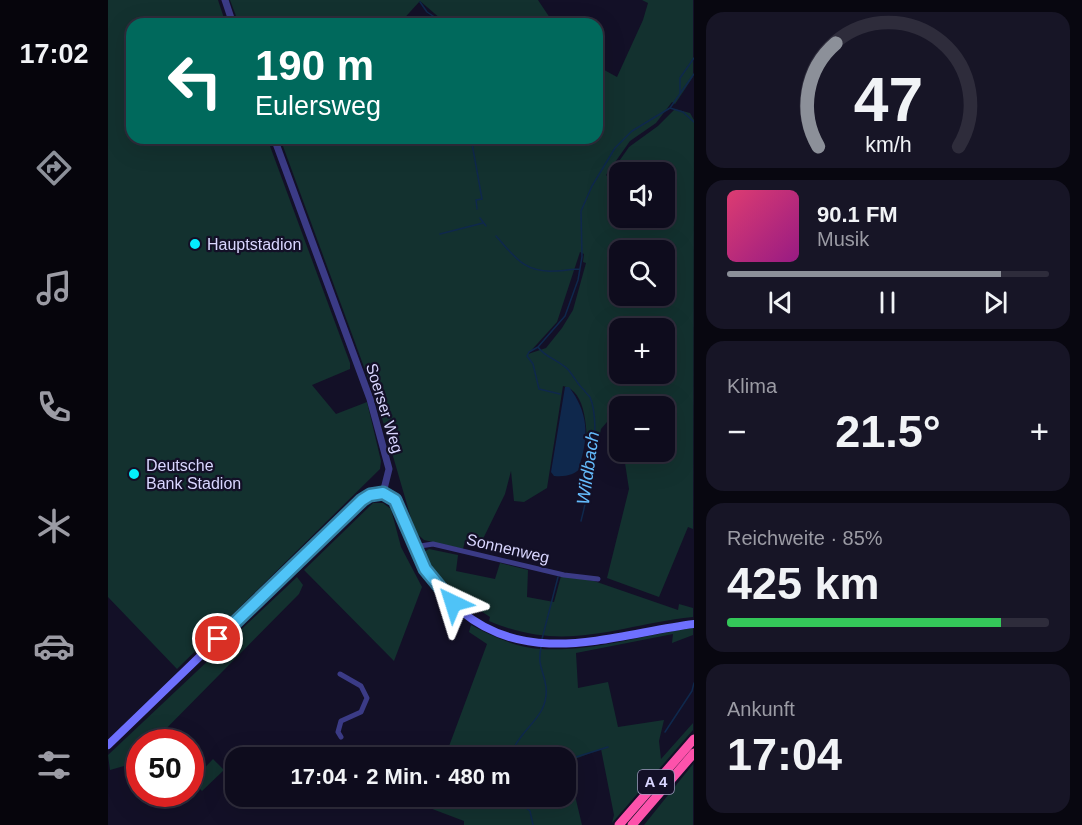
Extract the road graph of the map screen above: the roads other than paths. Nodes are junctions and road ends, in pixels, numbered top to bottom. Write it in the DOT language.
graph roads {
  1 [pos="225,0"];
  2 [pos="231,18"];
  3 [pos="276,144"];
  4 [pos="383,493"];
  5 [pos="414,548"];
  6 [pos="598,579"];
  7 [pos="693,624"];
  8 [pos="340,674"];
  9 [pos="341,737"];
  10 [pos="693,739"];
  11 [pos="108,744"];
  12 [pos="693,753"];
  13 [pos="619,825"];
  14 [pos="632,825"];
  1 -- 2 [label="street"];
  3 -- 4 [label="street, Soerser Weg"];
  4 -- 5 [label="main road"];
  4 -- 11 [label="main road"];
  5 -- 6 [label="street, Sonnenweg"];
  5 -- 7 [label="main road"];
  8 -- 9 [label="street"];
  10 -- 13 [label="highway, A 4"];
  12 -- 14 [label="highway, A 4"];
}
